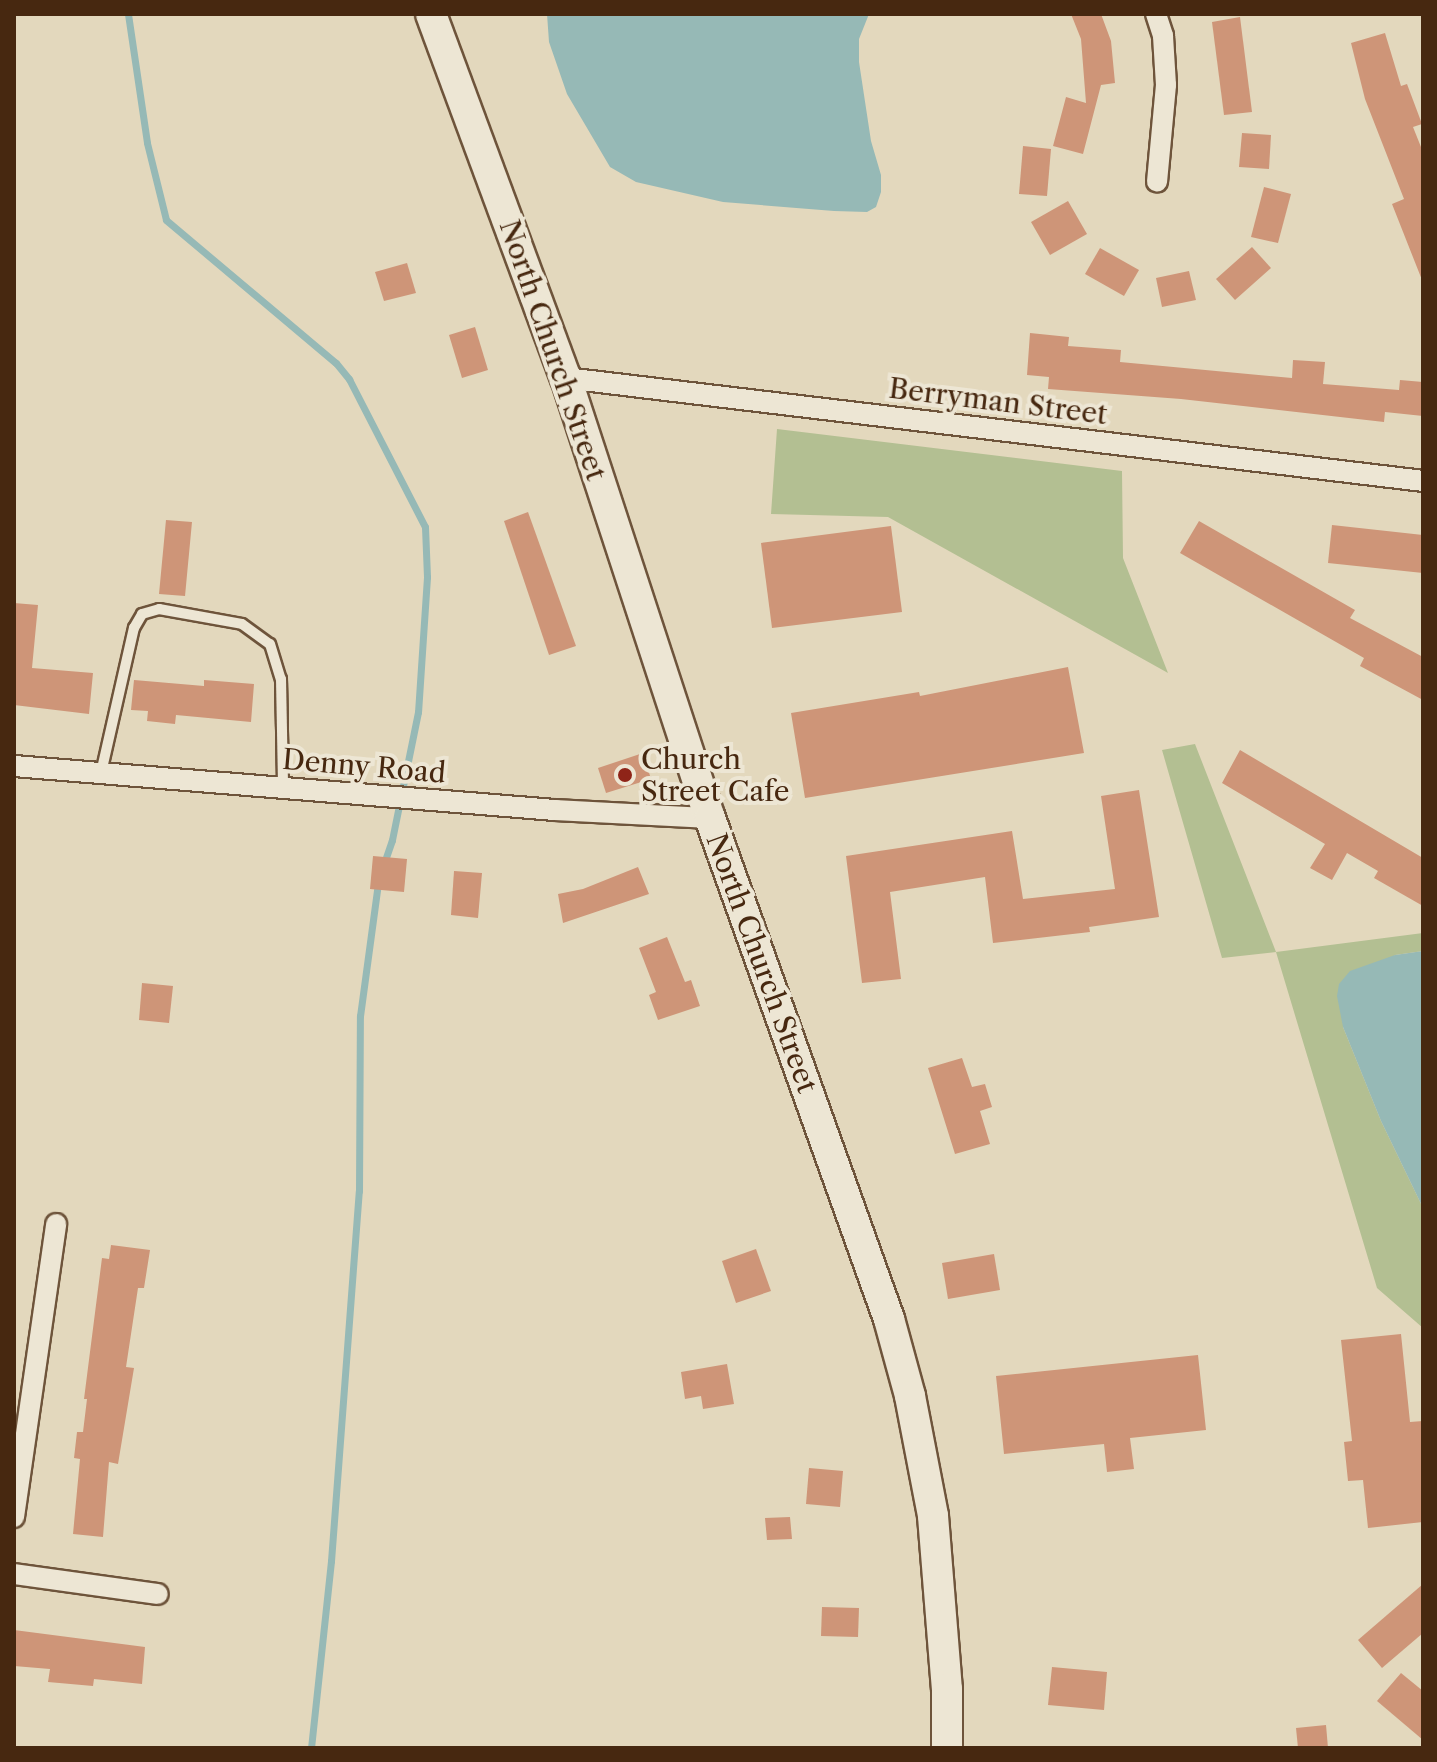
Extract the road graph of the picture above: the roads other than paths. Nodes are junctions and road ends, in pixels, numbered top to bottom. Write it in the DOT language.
graph roads {
  1 [pos="431,14"];
  2 [pos="1156,14"];
  3 [pos="1157,182"];
  4 [pos="566,378"];
  5 [pos="1423,481"];
  6 [pos="14,766"];
  7 [pos="101,773"];
  8 [pos="283,788"];
  9 [pos="710,818"];
  10 [pos="56,1224"];
  11 [pos="14,1517"];
  12 [pos="14,1574"];
  13 [pos="158,1594"];
  14 [pos="947,1748"];
  1 -- 4 [label="main road, North Church Street"];
  2 -- 3 [label="street"];
  4 -- 5 [label="street, Berryman Street"];
  4 -- 9 [label="main road, North Church Street"];
  6 -- 7 [label="street, Denny Road"];
  7 -- 8 [label="street, Denny Road"];
  7 -- 8 [label="lane"];
  8 -- 9 [label="street, Denny Road"];
  9 -- 14 [label="main road, North Church Street"];
  10 -- 11 [label="street"];
  12 -- 13 [label="street"];
}
